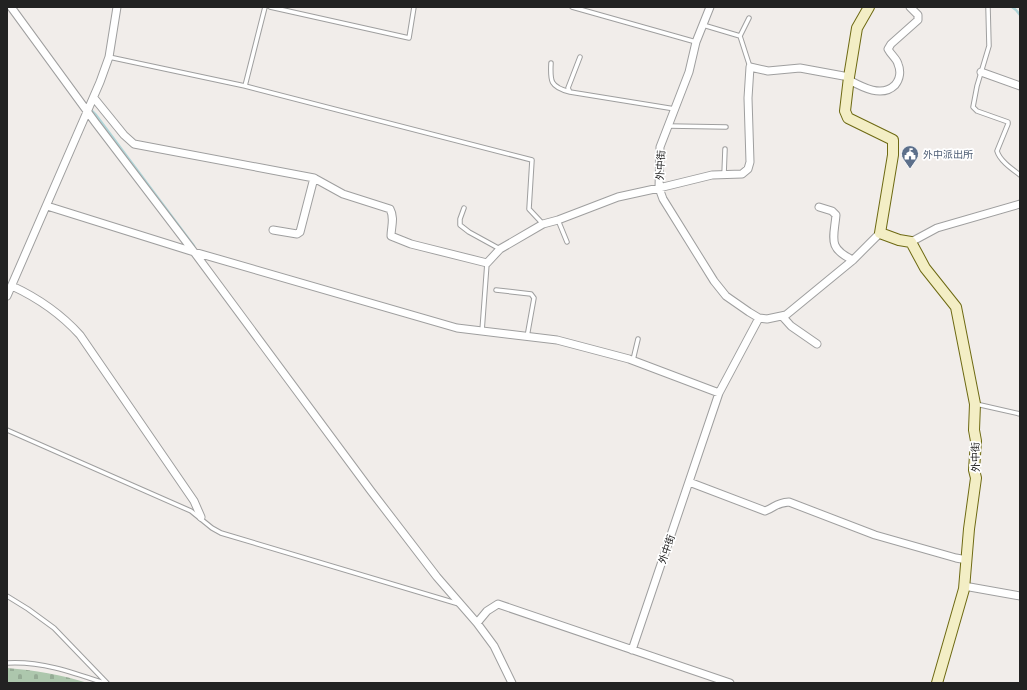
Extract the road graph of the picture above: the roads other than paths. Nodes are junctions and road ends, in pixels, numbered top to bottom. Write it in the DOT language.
graph roads {
  1 [pos="11,7"];
  2 [pos="117,7"];
  3 [pos="265,7"];
  4 [pos="270,7"];
  5 [pos="414,7"];
  6 [pos="572,7"];
  7 [pos="710,7"];
  8 [pos="869,7"];
  9 [pos="910,7"];
  10 [pos="988,7"];
  11 [pos="749,18"];
  12 [pos="703,25"];
  13 [pos="740,36"];
  14 [pos="696,42"];
  15 [pos="109,57"];
  16 [pos="580,57"];
  17 [pos="551,63"];
  18 [pos="750,68"];
  19 [pos="981,72"];
  20 [pos="849,78"];
  21 [pos="245,86"];
  22 [pos="1020,86"];
  23 [pos="570,92"];
  24 [pos="94,98"];
  25 [pos="675,109"];
  26 [pos="87,111"];
  27 [pos="668,126"];
  28 [pos="726,127"];
  29 [pos="725,149"];
  30 [pos="724,175"];
  31 [pos="1020,175"];
  32 [pos="314,178"];
  33 [pos="658,188"];
  34 [pos="1020,204"];
  35 [pos="47,206"];
  36 [pos="819,207"];
  37 [pos="464,208"];
  38 [pos="558,220"];
  39 [pos="543,224"];
  40 [pos="273,230"];
  41 [pos="880,233"];
  42 [pos="567,242"];
  43 [pos="911,242"];
  44 [pos="500,249"];
  45 [pos="194,252"];
  46 [pos="853,260"];
  47 [pos="487,262"];
  48 [pos="12,286"];
  49 [pos="496,290"];
  50 [pos="7,296"];
  51 [pos="782,316"];
  52 [pos="759,318"];
  53 [pos="482,331"];
  54 [pos="527,337"];
  55 [pos="638,339"];
  56 [pos="817,344"];
  57 [pos="633,360"];
  58 [pos="719,393"];
  59 [pos="975,404"];
  60 [pos="1020,414"];
  61 [pos="7,430"];
  62 [pos="689,482"];
  63 [pos="201,517"];
  64 [pos="967,560"];
  65 [pos="964,586"];
  66 [pos="7,596"];
  67 [pos="1020,596"];
  68 [pos="462,605"];
  69 [pos="477,623"];
  70 [pos="632,650"];
  71 [pos="7,662"];
  72 [pos="104,683"];
  73 [pos="107,683"];
  74 [pos="512,683"];
  75 [pos="730,683"];
  76 [pos="937,683"];
  1 -- 26 [label="street"];
  2 -- 15 [label="street"];
  3 -- 21 [label="lane"];
  4 -- 5 [label="lane"];
  6 -- 14 [label="lane"];
  7 -- 12 [label="street, 外中街"];
  8 -- 20 [label="street"];
  9 -- 20 [label="street"];
  10 -- 19 [label="lane"];
  11 -- 13 [label="lane"];
  12 -- 13 [label="lane"];
  12 -- 14 [label="street, 外中街"];
  13 -- 18 [label="lane"];
  14 -- 25 [label="street, 外中街"];
  15 -- 21 [label="lane"];
  15 -- 24 [label="street"];
  16 -- 23 [label="lane"];
  17 -- 23 [label="lane"];
  18 -- 20 [label="street"];
  18 -- 30 [label="street"];
  19 -- 22 [label="street"];
  19 -- 31 [label="lane"];
  20 -- 41 [label="street"];
  21 -- 39 [label="lane"];
  23 -- 25 [label="lane"];
  24 -- 26 [label="street"];
  24 -- 32 [label="street"];
  25 -- 27 [label="street, 外中街"];
  26 -- 35 [label="street"];
  26 -- 45 [label="street"];
  27 -- 28 [label="lane"];
  27 -- 33 [label="street, 外中街"];
  29 -- 30 [label="lane"];
  30 -- 33 [label="street"];
  32 -- 40 [label="street"];
  32 -- 47 [label="street"];
  33 -- 38 [label="street"];
  33 -- 52 [label="street, 外中街"];
  34 -- 43 [label="street"];
  35 -- 45 [label="street"];
  35 -- 48 [label="street"];
  36 -- 46 [label="street"];
  37 -- 44 [label="lane"];
  38 -- 39 [label="street"];
  38 -- 42 [label="lane"];
  39 -- 44 [label="street"];
  41 -- 43 [label="street"];
  41 -- 46 [label="street"];
  43 -- 59 [label="street, 外中街"];
  44 -- 47 [label="street"];
  45 -- 53 [label="street"];
  45 -- 68 [label="street"];
  46 -- 51 [label="street"];
  47 -- 53 [label="lane"];
  48 -- 50 [label="street"];
  48 -- 63 [label="street"];
  49 -- 54 [label="lane"];
  51 -- 52 [label="street"];
  51 -- 56 [label="street"];
  52 -- 58 [label="street, 外中街"];
  53 -- 54 [label="street"];
  54 -- 57 [label="street"];
  55 -- 57 [label="lane"];
  57 -- 58 [label="street"];
  58 -- 62 [label="street, 外中街"];
  59 -- 60 [label="lane"];
  59 -- 64 [label="street, 外中街"];
  61 -- 63 [label="lane"];
  62 -- 64 [label="street"];
  62 -- 70 [label="street, 外中街"];
  63 -- 68 [label="lane"];
  64 -- 65 [label="street, 外中街"];
  65 -- 67 [label="street"];
  65 -- 76 [label="street, 外中街"];
  66 -- 73 [label="lane"];
  68 -- 69 [label="street"];
  69 -- 70 [label="street"];
  69 -- 74 [label="street"];
  70 -- 75 [label="street"];
  71 -- 72 [label="lane"];
}
